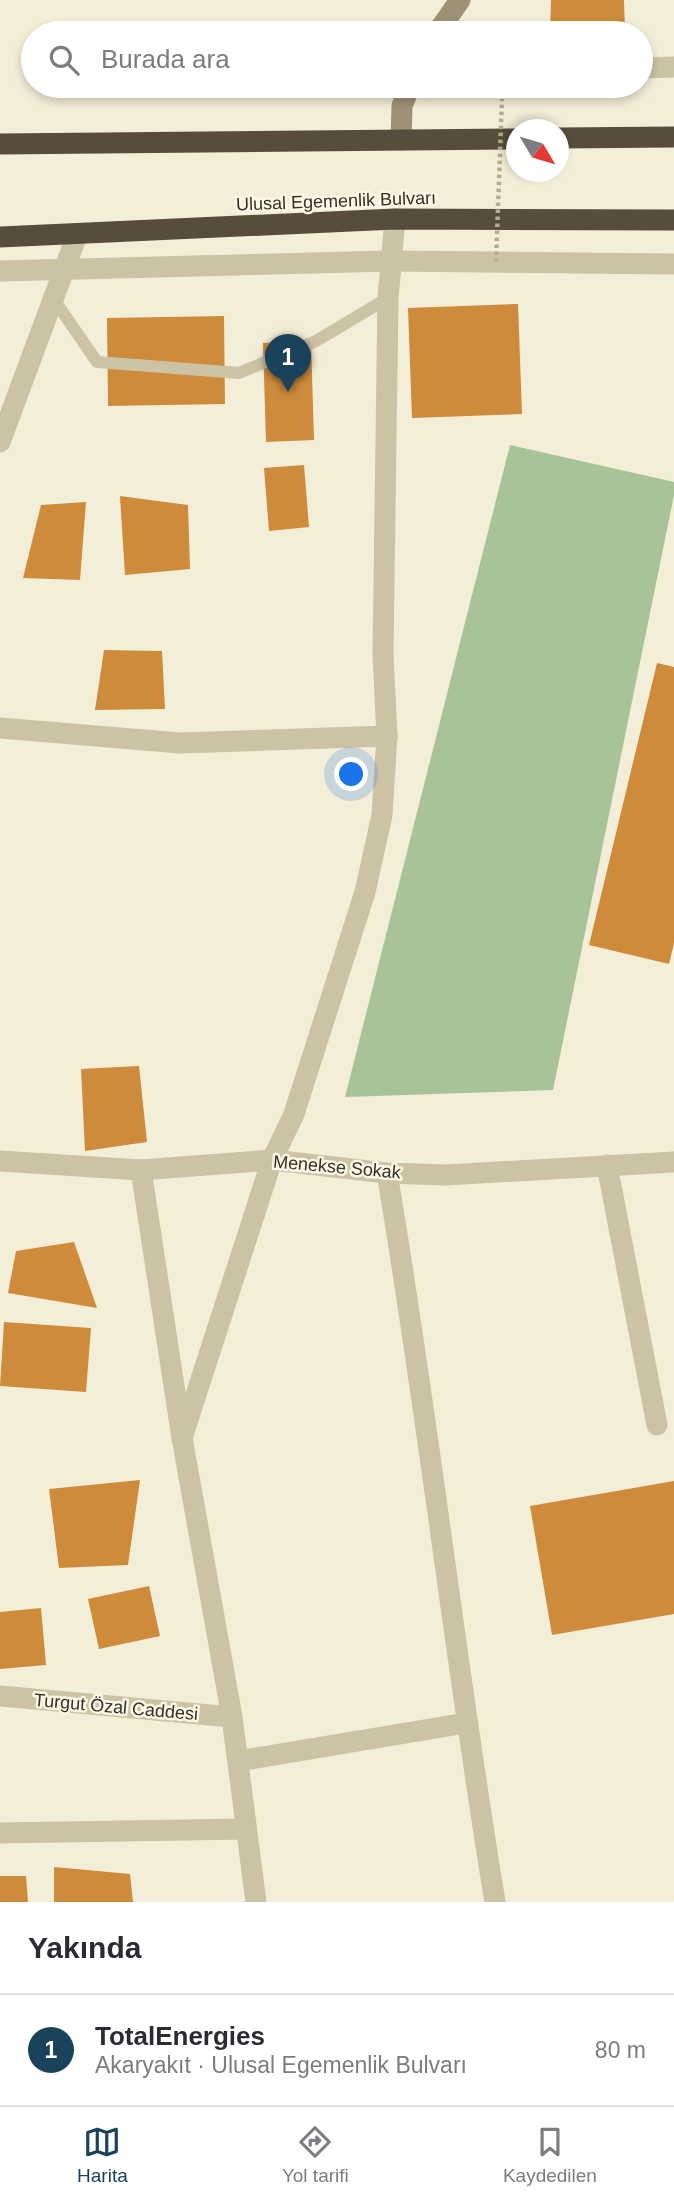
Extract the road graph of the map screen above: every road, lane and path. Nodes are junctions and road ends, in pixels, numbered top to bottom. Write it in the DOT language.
graph roads {
  1 [pos="460,0"];
  2 [pos="445,21"];
  3 [pos="674,67"];
  4 [pos="653,68"];
  5 [pos="405,98"];
  6 [pos="502,99"];
  7 [pos="674,137"];
  8 [pos="569,138"];
  9 [pos="506,139"];
  10 [pos="401,140"];
  11 [pos="0,144"];
  12 [pos="394,219"];
  13 [pos="674,220"];
  14 [pos="77,235"];
  15 [pos="0,237"];
  16 [pos="390,261"];
  17 [pos="495,262"];
  18 [pos="674,264"];
  19 [pos="64,269"];
  20 [pos="0,271"];
  21 [pos="53,298"];
  22 [pos="388,298"];
  23 [pos="0,442"];
  24 [pos="0,728"];
  25 [pos="387,736"];
  26 [pos="272,1160"];
  27 [pos="0,1161"];
  28 [pos="674,1162"];
  29 [pos="607,1165"];
  30 [pos="141,1170"];
  31 [pos="387,1173"];
  32 [pos="657,1425"];
  33 [pos="182,1438"];
  34 [pos="0,1696"];
  35 [pos="232,1717"];
  36 [pos="466,1723"];
  37 [pos="238,1761"];
  38 [pos="246,1829"];
  39 [pos="0,1833"];
  40 [pos="256,1902"];
  41 [pos="495,1902"];
  1 -- 2 [label="street"];
  3 -- 4 [label="street"];
  5 -- 10 [label="street"];
  6 -- 17 [label="path, bridge"];
  7 -- 8 [label="highway"];
  9 -- 10 [label="highway"];
  10 -- 11 [label="highway"];
  12 -- 13 [label="highway, Ulusal Egemenlik Bulvarı"];
  12 -- 14 [label="highway, Ulusal Egemenlik Bulvarı"];
  12 -- 16 [label="street"];
  14 -- 15 [label="highway, Ulusal Egemenlik Bulvarı"];
  14 -- 19 [label="street"];
  16 -- 17 [label="street"];
  16 -- 19 [label="street"];
  16 -- 22 [label="street"];
  17 -- 18 [label="street"];
  19 -- 20 [label="street"];
  19 -- 21 [label="street"];
  21 -- 22 [label="lane"];
  21 -- 23 [label="street"];
  22 -- 25 [label="street"];
  24 -- 25 [label="street"];
  25 -- 26 [label="street"];
  26 -- 30 [label="street, Menekse Sokak"];
  26 -- 31 [label="street, Menekse Sokak"];
  26 -- 33 [label="street"];
  27 -- 30 [label="street, Menekse Sokak"];
  28 -- 29 [label="street, Menekse Sokak"];
  29 -- 31 [label="street, Menekse Sokak"];
  29 -- 32 [label="street"];
  30 -- 33 [label="street"];
  31 -- 36 [label="street"];
  33 -- 35 [label="street"];
  34 -- 35 [label="street, Turgut Özal Caddesi"];
  35 -- 37 [label="street"];
  36 -- 37 [label="street"];
  36 -- 41 [label="street"];
  37 -- 38 [label="street"];
  38 -- 39 [label="street"];
  38 -- 40 [label="street"];
}
